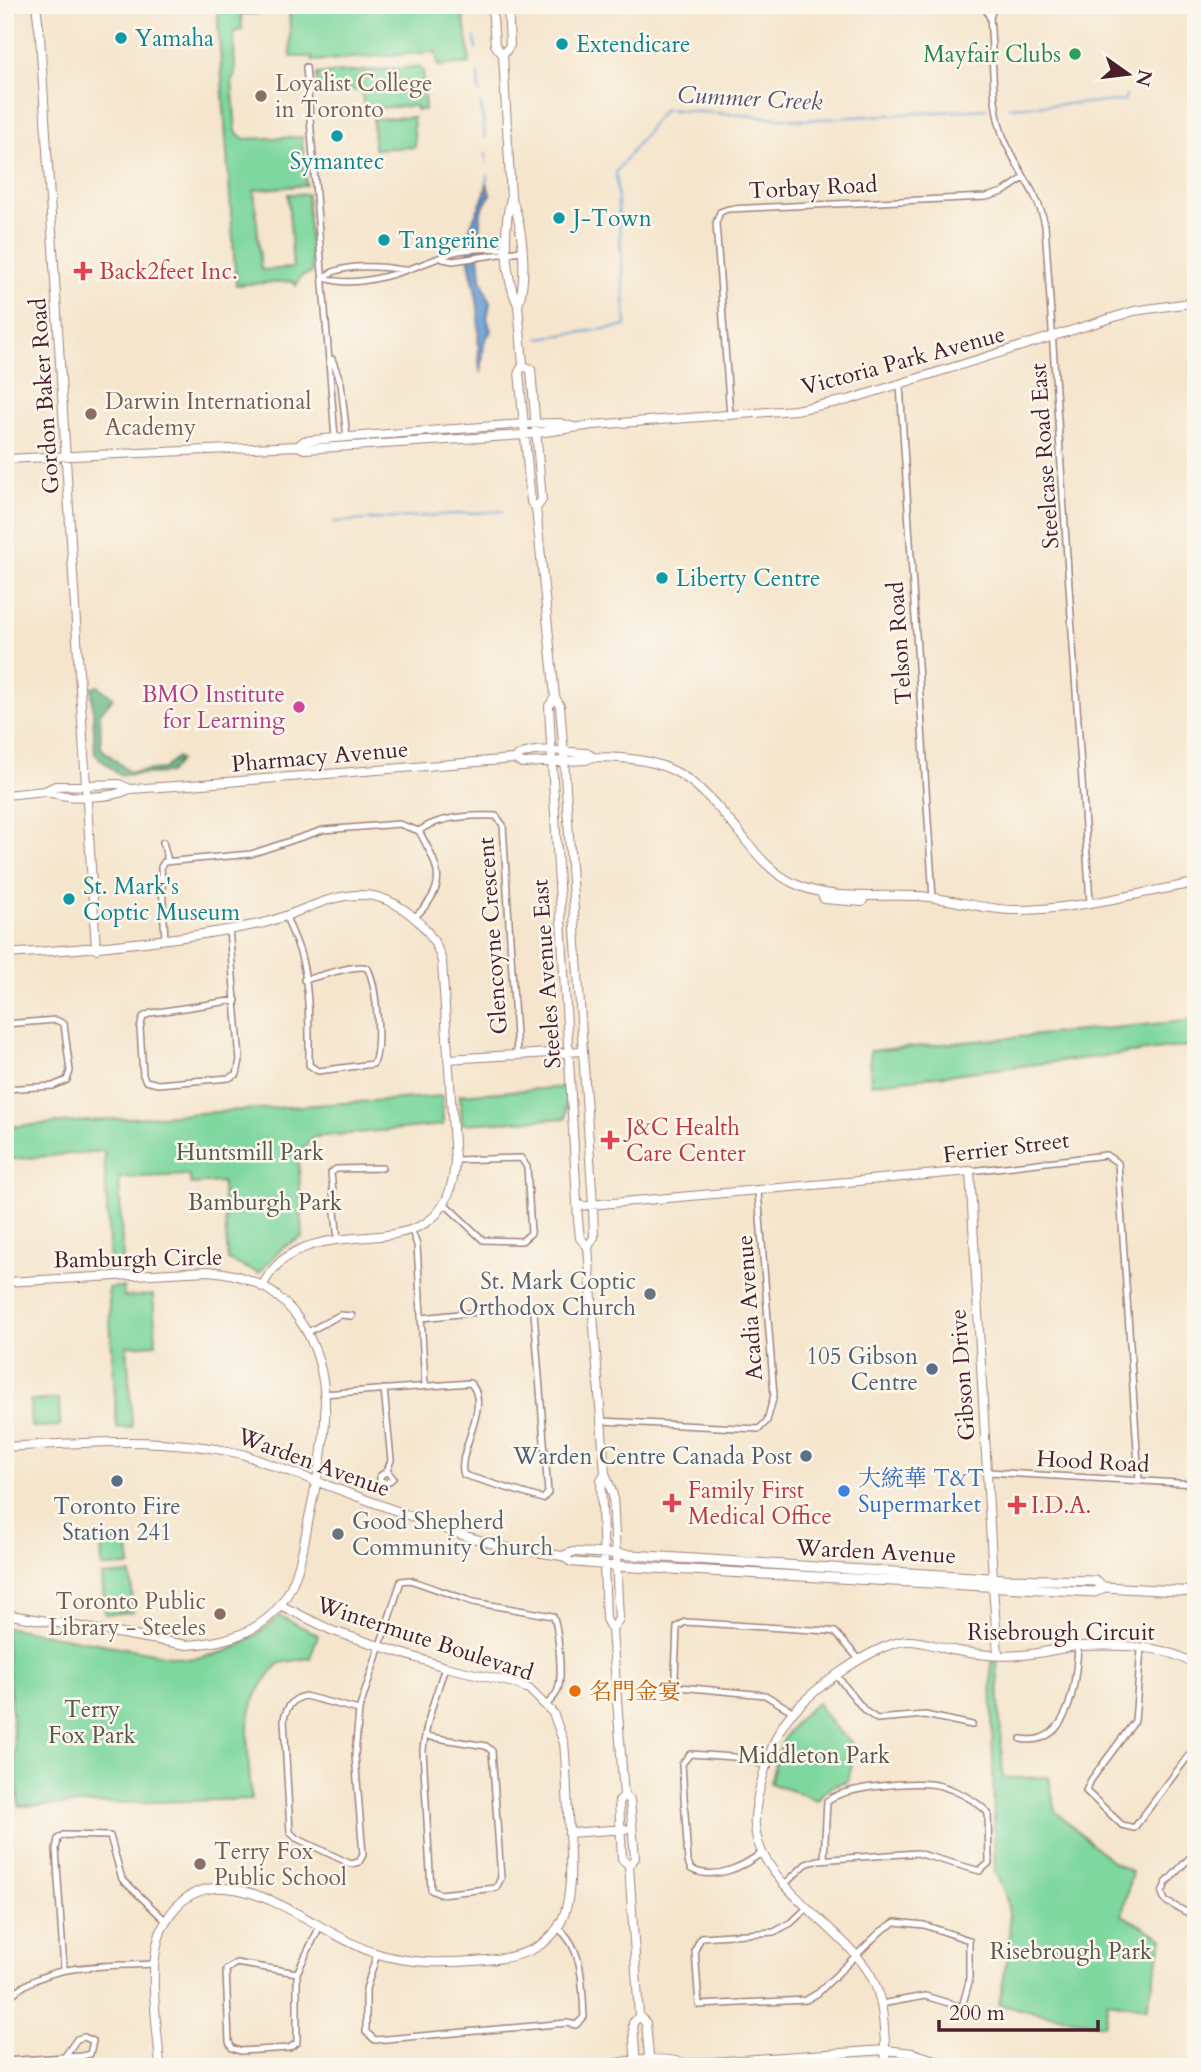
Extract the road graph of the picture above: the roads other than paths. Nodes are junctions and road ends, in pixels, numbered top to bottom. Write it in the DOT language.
graph roads {
  1 [pos="36,5"];
  2 [pos="492,5"];
  3 [pos="508,5"];
  4 [pos="984,5"];
  5 [pos="994,5"];
  6 [pos="990,18"];
  7 [pos="503,55"];
  8 [pos="306,67"];
  9 [pos="1024,178"];
  10 [pos="511,198"];
  11 [pos="508,251"];
  12 [pos="521,251"];
  13 [pos="443,259"];
  14 [pos="406,270"];
  15 [pos="324,277"];
  16 [pos="1196,302"];
  17 [pos="518,305"];
  18 [pos="1054,338"];
  19 [pos="328,349"];
  20 [pos="523,365"];
  21 [pos="900,385"];
  22 [pos="730,415"];
  23 [pos="536,423"];
  24 [pos="523,424"];
  25 [pos="574,427"];
  26 [pos="537,434"];
  27 [pos="524,435"];
  28 [pos="347,437"];
  29 [pos="335,438"];
  30 [pos="298,446"];
  31 [pos="347,448"];
  32 [pos="336,449"];
  33 [pos="67,456"];
  34 [pos="5,459"];
  35 [pos="536,508"];
  36 [pos="555,697"];
  37 [pos="552,757"];
  38 [pos="564,757"];
  39 [pos="87,790"];
  40 [pos="5,795"];
  41 [pos="419,831"];
  42 [pos="163,842"];
  43 [pos="168,861"];
  44 [pos="1196,883"];
  45 [pos="933,898"];
  46 [pos="1090,902"];
  47 [pos="287,918"];
  48 [pos="414,918"];
  49 [pos="229,929"];
  50 [pos="165,940"];
  51 [pos="96,949"];
  52 [pos="5,954"];
  53 [pos="304,979"];
  54 [pos="236,1000"];
  55 [pos="5,1024"];
  56 [pos="570,1050"];
  57 [pos="583,1051"];
  58 [pos="517,1052"];
  59 [pos="448,1059"];
  60 [pos="5,1090"];
  61 [pos="455,1160"];
  62 [pos="382,1168"];
  63 [pos="970,1171"];
  64 [pos="758,1192"];
  65 [pos="444,1203"];
  66 [pos="593,1205"];
  67 [pos="578,1206"];
  68 [pos="412,1231"];
  69 [pos="338,1240"];
  70 [pos="588,1247"];
  71 [pos="5,1282"];
  72 [pos="262,1287"];
  73 [pos="352,1316"];
  74 [pos="422,1318"];
  75 [pos="308,1332"];
  76 [pos="425,1385"];
  77 [pos="384,1389"];
  78 [pos="323,1394"];
  79 [pos="602,1421"];
  80 [pos="5,1447"];
  81 [pos="387,1471"];
  82 [pos="988,1472"];
  83 [pos="605,1473"];
  84 [pos="1139,1480"];
  85 [pos="316,1481"];
  86 [pos="1196,1484"];
  87 [pos="602,1553"];
  88 [pos="616,1554"];
  89 [pos="562,1556"];
  90 [pos="603,1566"];
  91 [pos="616,1566"];
  92 [pos="896,1571"];
  93 [pos="890,1580"];
  94 [pos="993,1582"];
  95 [pos="1196,1592"];
  96 [pos="280,1605"];
  97 [pos="5,1614"];
  98 [pos="612,1630"];
  99 [pos="379,1645"];
  100 [pos="1078,1646"];
  101 [pos="1141,1649"];
  102 [pos="998,1654"];
  103 [pos="859,1659"];
  104 [pos="1196,1666"];
  105 [pos="445,1667"];
  106 [pos="837,1676"];
  107 [pos="547,1704"];
  108 [pos="359,1710"];
  109 [pos="792,1711"];
  110 [pos="972,1726"];
  111 [pos="425,1736"];
  112 [pos="1021,1740"];
  113 [pos="1196,1746"];
  114 [pos="768,1766"];
  115 [pos="624,1796"];
  116 [pos="632,1828"];
  117 [pos="621,1829"];
  118 [pos="569,1833"];
  119 [pos="1196,1851"];
  120 [pos="761,1853"];
  121 [pos="824,1859"];
  122 [pos="629,1864"];
  123 [pos="786,1883"];
  124 [pos="808,1907"];
  125 [pos="1196,1917"];
  126 [pos="166,1921"];
  127 [pos="320,1926"];
  128 [pos="558,1928"];
  129 [pos="377,1954"];
  130 [pos="856,1957"];
  131 [pos="154,1964"];
  132 [pos="64,1970"];
  133 [pos="297,1973"];
  134 [pos="5,1981"];
  135 [pos="16,1991"];
  136 [pos="5,2001"];
  137 [pos="881,2004"];
  138 [pos="639,2016"];
  139 [pos="885,2050"];
  140 [pos="65,2056"];
  141 [pos="5,2061"];
  142 [pos="636,2064"];
  143 [pos="650,2064"];
  144 [pos="682,2065"];
  145 [pos="160,2067"];
  146 [pos="610,2067"];
  147 [pos="886,2067"];
  148 [pos="956,2067"];
  1 -- 33 [label="street, Gordon Baker Road"];
  2 -- 7 [label="street, Steeles Avenue East"];
  3 -- 7 [label="street, Steeles Avenue East"];
  4 -- 6 [label="street, Steelcase Road East"];
  5 -- 6 [label="street, Steelcase Road East"];
  6 -- 9 [label="street, Steelcase Road East"];
  7 -- 10 [label="street, Steeles Avenue East"];
  8 -- 15 [label="street"];
  9 -- 18 [label="street, Steelcase Road East"];
  9 -- 22 [label="street, Torbay Road"];
  10 -- 11 [label="street, Steeles Avenue East"];
  10 -- 12 [label="street, Steeles Avenue East"];
  11 -- 12 [label="street"];
  11 -- 13 [label="street"];
  11 -- 13 [label="street"];
  11 -- 17 [label="street, Steeles Avenue East"];
  12 -- 17 [label="street, Steeles Avenue East"];
  13 -- 14 [label="street"];
  14 -- 15 [label="street"];
  14 -- 15 [label="street"];
  15 -- 19 [label="street"];
  16 -- 18 [label="street, Victoria Park Avenue"];
  17 -- 20 [label="street, Steeles Avenue East"];
  18 -- 21 [label="street, Victoria Park Avenue"];
  18 -- 46 [label="street, Steelcase Road East"];
  19 -- 28 [label="street"];
  19 -- 29 [label="street"];
  20 -- 23 [label="street, Steeles Avenue East"];
  20 -- 24 [label="street, Steeles Avenue East"];
  21 -- 22 [label="street, Victoria Park Avenue"];
  21 -- 45 [label="street, Telson Road"];
  22 -- 25 [label="street, Victoria Park Avenue"];
  23 -- 24 [label="street, Victoria Park Avenue"];
  23 -- 25 [label="street, Victoria Park Avenue"];
  23 -- 26 [label="street, Steeles Avenue East"];
  24 -- 27 [label="street, Steeles Avenue East"];
  24 -- 28 [label="street, Victoria Park Avenue"];
  25 -- 26 [label="street, Victoria Park Avenue"];
  26 -- 27 [label="street, Victoria Park Avenue"];
  26 -- 35 [label="street, Steeles Avenue East"];
  27 -- 31 [label="street, Victoria Park Avenue"];
  27 -- 35 [label="street, Steeles Avenue East"];
  28 -- 29 [label="street, Victoria Park Avenue"];
  28 -- 31 [label="street"];
  29 -- 30 [label="street, Victoria Park Avenue"];
  29 -- 32 [label="street"];
  30 -- 32 [label="street, Victoria Park Avenue"];
  30 -- 33 [label="street, Victoria Park Avenue"];
  31 -- 32 [label="street, Victoria Park Avenue"];
  33 -- 34 [label="street, Victoria Park Avenue"];
  33 -- 39 [label="street, Gordon Baker Road"];
  35 -- 36 [label="street, Steeles Avenue East"];
  36 -- 37 [label="street, Steeles Avenue East"];
  36 -- 38 [label="street, Steeles Avenue East"];
  37 -- 38 [label="street, Pharmacy Avenue"];
  37 -- 39 [label="street, Pharmacy Avenue"];
  37 -- 56 [label="street, Steeles Avenue East"];
  38 -- 45 [label="street, Pharmacy Avenue"];
  38 -- 57 [label="street, Steeles Avenue East"];
  39 -- 40 [label="street, Pharmacy Avenue"];
  39 -- 51 [label="street, Gordon Baker Road"];
  41 -- 43 [label="street"];
  41 -- 48 [label="street"];
  41 -- 58 [label="street, Glencoyne Crescent"];
  42 -- 43 [label="street"];
  43 -- 50 [label="street"];
  44 -- 46 [label="street, Pharmacy Avenue"];
  45 -- 46 [label="street, Pharmacy Avenue"];
  47 -- 48 [label="street"];
  47 -- 49 [label="street"];
  47 -- 53 [label="street"];
  48 -- 59 [label="street"];
  49 -- 50 [label="street"];
  49 -- 54 [label="street"];
  50 -- 51 [label="street"];
  51 -- 52 [label="street"];
  53 -- 53 [label="street"];
  54 -- 54 [label="street"];
  55 -- 60 [label="street"];
  56 -- 57 [label="street"];
  56 -- 58 [label="street"];
  56 -- 67 [label="street, Steeles Avenue East"];
  57 -- 66 [label="street, Steeles Avenue East"];
  58 -- 59 [label="street"];
  59 -- 61 [label="street"];
  61 -- 65 [label="street"];
  61 -- 65 [label="street"];
  62 -- 69 [label="street"];
  63 -- 64 [label="street, Ferrier Street"];
  63 -- 82 [label="street, Gibson Drive"];
  63 -- 84 [label="street, Ferrier Street"];
  64 -- 66 [label="street, Ferrier Street"];
  64 -- 79 [label="street, Acadia Avenue"];
  65 -- 68 [label="street"];
  66 -- 67 [label="street, Ferrier Street"];
  66 -- 70 [label="street, Steeles Avenue East"];
  67 -- 70 [label="street, Steeles Avenue East"];
  68 -- 69 [label="street"];
  68 -- 74 [label="street"];
  69 -- 72 [label="street"];
  70 -- 79 [label="street, Steeles Avenue East"];
  71 -- 72 [label="street, Bamburgh Circle"];
  72 -- 75 [label="street, Bamburgh Circle"];
  73 -- 75 [label="street"];
  74 -- 76 [label="street"];
  74 -- 76 [label="street"];
  75 -- 78 [label="street, Bamburgh Circle"];
  76 -- 77 [label="street"];
  77 -- 78 [label="street"];
  77 -- 81 [label="street"];
  78 -- 85 [label="street, Bamburgh Circle"];
  79 -- 83 [label="street, Steeles Avenue East"];
  80 -- 85 [label="street, Warden Avenue"];
  82 -- 84 [label="street, Hood Road"];
  82 -- 94 [label="street, Gibson Drive"];
  83 -- 87 [label="street, Steeles Avenue East"];
  83 -- 88 [label="street, Steeles Avenue East"];
  84 -- 86 [label="street, Hood Road"];
  85 -- 89 [label="street, Warden Avenue"];
  85 -- 96 [label="street, Bamburgh Circle"];
  87 -- 88 [label="street, Warden Avenue"];
  87 -- 89 [label="street, Warden Avenue"];
  87 -- 90 [label="street, Steeles Avenue East"];
  88 -- 91 [label="street, Steeles Avenue East"];
  88 -- 92 [label="main road, Warden Avenue"];
  89 -- 90 [label="street, Warden Avenue"];
  90 -- 91 [label="street, Warden Avenue"];
  90 -- 98 [label="street, Steeles Avenue East"];
  91 -- 93 [label="main road, Warden Avenue"];
  91 -- 98 [label="street, Steeles Avenue East"];
  92 -- 93 [label="street"];
  92 -- 94 [label="main road, Warden Avenue"];
  93 -- 94 [label="main road, Warden Avenue"];
  94 -- 95 [label="main road, Warden Avenue"];
  94 -- 102 [label="street, Gibson Drive"];
  96 -- 97 [label="street, Bamburgh Circle"];
  96 -- 99 [label="street, Wintermute Boulevard"];
  98 -- 115 [label="street, Steeles Avenue East"];
  99 -- 105 [label="street, Wintermute Boulevard"];
  99 -- 107 [label="street"];
  99 -- 108 [label="street"];
  100 -- 101 [label="street, Risebrough Circuit"];
  100 -- 102 [label="street, Risebrough Circuit"];
  100 -- 112 [label="street"];
  101 -- 104 [label="street, Risebrough Circuit"];
  101 -- 113 [label="street"];
  102 -- 103 [label="street, Risebrough Circuit"];
  103 -- 106 [label="street, Risebrough Circuit"];
  103 -- 109 [label="street"];
  105 -- 107 [label="street, Wintermute Boulevard"];
  105 -- 111 [label="street"];
  106 -- 109 [label="street, Risebrough Circuit"];
  106 -- 110 [label="street"];
  107 -- 118 [label="street, Wintermute Boulevard"];
  108 -- 108 [label="street"];
  109 -- 114 [label="street, Risebrough Circuit"];
  111 -- 111 [label="street"];
  114 -- 120 [label="street, Risebrough Circuit"];
  114 -- 120 [label="street"];
  115 -- 116 [label="street, Steeles Avenue East"];
  115 -- 117 [label="street, Steeles Avenue East"];
  116 -- 117 [label="street"];
  116 -- 122 [label="street, Steeles Avenue East"];
  117 -- 118 [label="street"];
  117 -- 122 [label="street, Steeles Avenue East"];
  118 -- 128 [label="street, Wintermute Boulevard"];
  119 -- 125 [label="street"];
  120 -- 123 [label="street"];
  121 -- 121 [label="street"];
  121 -- 123 [label="street"];
  122 -- 138 [label="street, Steeles Avenue East"];
  123 -- 124 [label="street"];
  124 -- 130 [label="street"];
  124 -- 130 [label="street"];
  126 -- 127 [label="street, Wintermute Boulevard"];
  126 -- 131 [label="street, Wintermute Boulevard"];
  126 -- 132 [label="street"];
  127 -- 129 [label="street, Wintermute Boulevard"];
  127 -- 133 [label="street"];
  128 -- 129 [label="street, Wintermute Boulevard"];
  128 -- 129 [label="street"];
  130 -- 137 [label="street"];
  130 -- 137 [label="street"];
  131 -- 132 [label="street"];
  131 -- 145 [label="street, Wintermute Boulevard"];
  132 -- 135 [label="street"];
  133 -- 133 [label="street"];
  134 -- 135 [label="street"];
  135 -- 136 [label="street"];
  137 -- 139 [label="street"];
  138 -- 142 [label="street, Steeles Avenue East"];
  138 -- 143 [label="street, Steeles Avenue East"];
  139 -- 144 [label="street"];
  139 -- 147 [label="street"];
  139 -- 148 [label="street"];
  140 -- 140 [label="street"];
  140 -- 141 [label="street"];
  142 -- 143 [label="street"];
  142 -- 146 [label="street"];
  143 -- 144 [label="street"];
}
